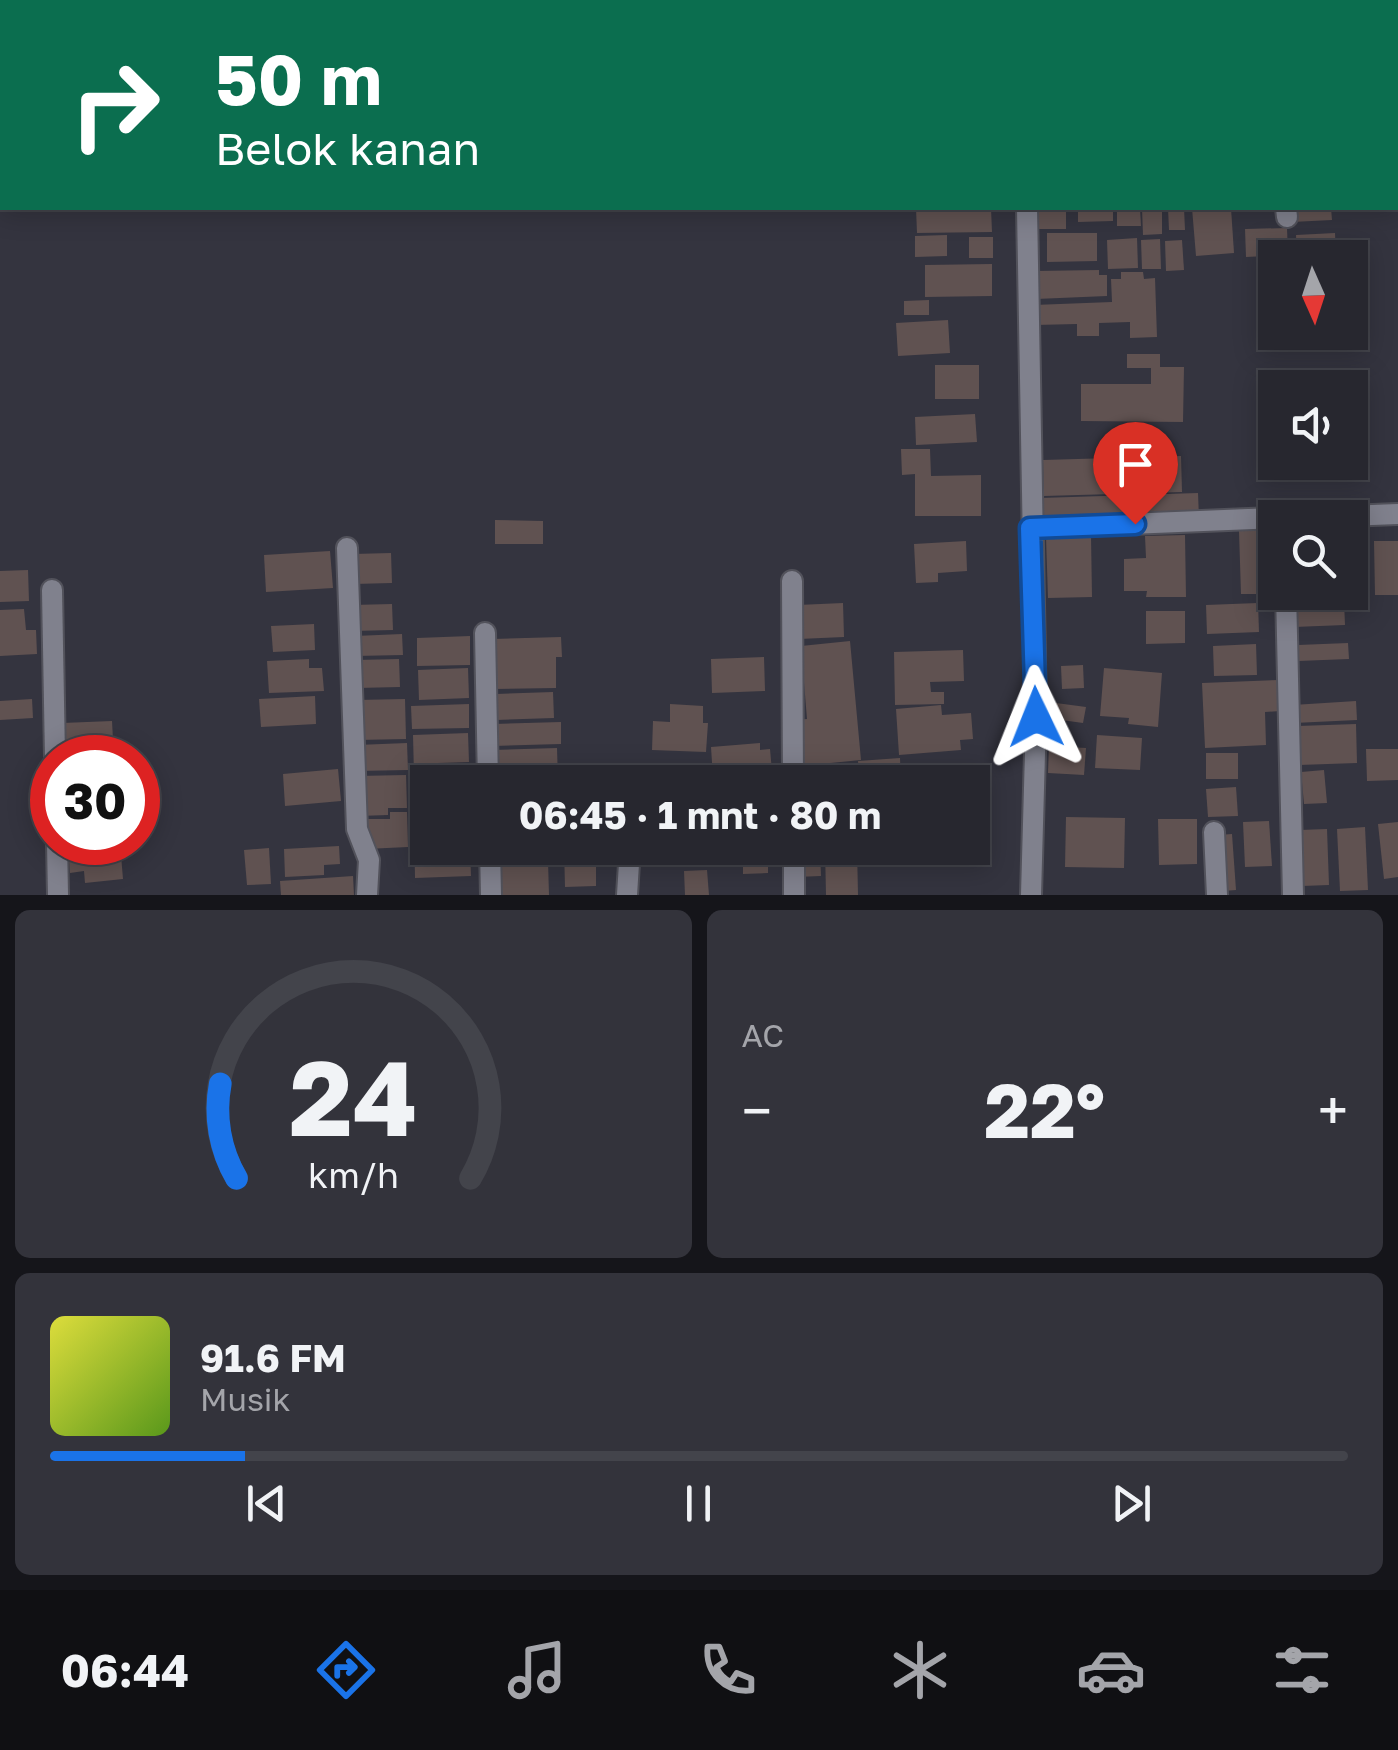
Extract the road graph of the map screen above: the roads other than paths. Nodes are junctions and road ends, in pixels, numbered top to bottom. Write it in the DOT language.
graph roads {
  1 [pos="1027,210"];
  2 [pos="1398,514"];
  3 [pos="1368,515"];
  4 [pos="1258,519"];
  5 [pos="1030,528"];
  6 [pos="347,548"];
  7 [pos="792,581"];
  8 [pos="52,590"];
  9 [pos="1286,610"];
  10 [pos="485,633"];
  11 [pos="55,735"];
  12 [pos="488,765"];
  13 [pos="793,765"];
  14 [pos="1214,832"];
  15 [pos="57,865"];
  16 [pos="490,865"];
  17 [pos="629,865"];
  18 [pos="794,865"];
  19 [pos="58,895"];
  20 [pos="367,895"];
  21 [pos="491,895"];
  22 [pos="627,895"];
  23 [pos="794,895"];
  24 [pos="1031,895"];
  25 [pos="1216,895"];
  26 [pos="1293,895"];
  1 -- 5 [label="street"];
  2 -- 3 [label="street"];
  4 -- 5 [label="street"];
  5 -- 24 [label="street"];
  6 -- 20 [label="street"];
  7 -- 13 [label="street"];
  8 -- 11 [label="street"];
  9 -- 26 [label="street"];
  10 -- 12 [label="street"];
  14 -- 25 [label="street"];
  15 -- 19 [label="street"];
  16 -- 21 [label="street"];
  17 -- 22 [label="street"];
  18 -- 23 [label="street"];
}
